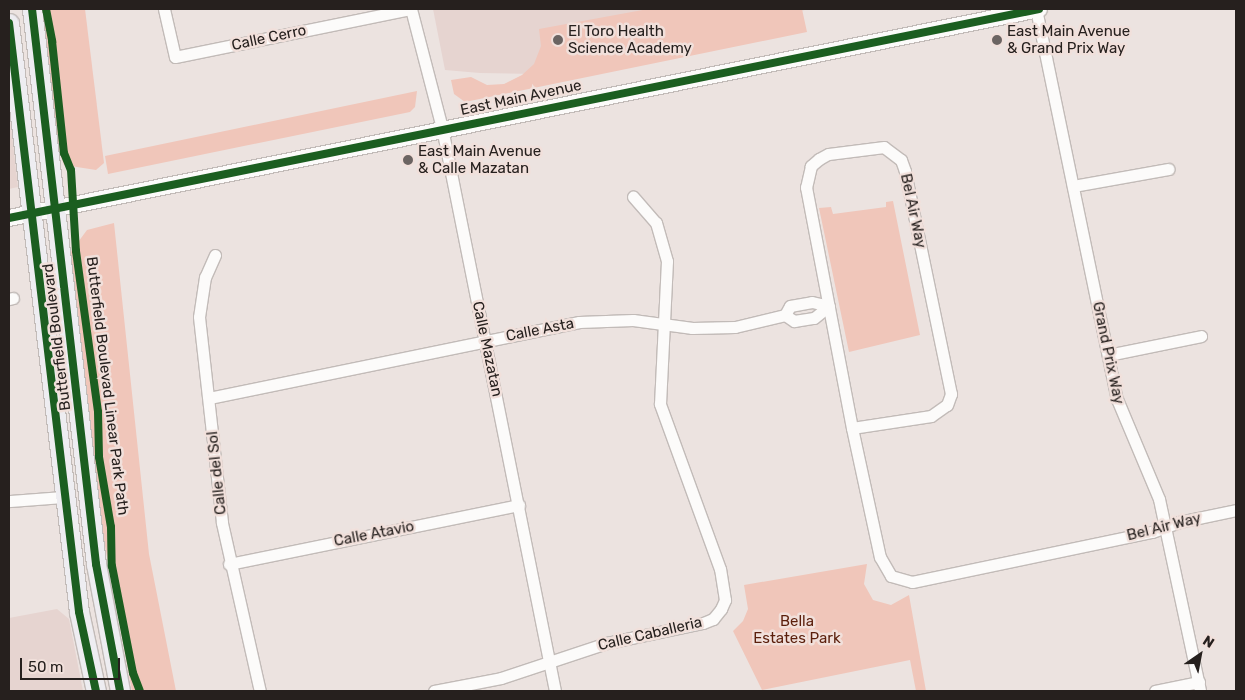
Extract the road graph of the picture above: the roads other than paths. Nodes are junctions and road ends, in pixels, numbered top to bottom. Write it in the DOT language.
graph roads {
  1 [pos="32,9"];
  2 [pos="164,9"];
  3 [pos="411,9"];
  4 [pos="1037,9"];
  5 [pos="9,23"];
  6 [pos="442,128"];
  7 [pos="1168,169"];
  8 [pos="1074,186"];
  9 [pos="632,197"];
  10 [pos="56,207"];
  11 [pos="31,214"];
  12 [pos="9,218"];
  13 [pos="215,255"];
  14 [pos="829,306"];
  15 [pos="665,324"];
  16 [pos="1201,336"];
  17 [pos="485,341"];
  18 [pos="1108,354"];
  19 [pos="209,398"];
  20 [pos="852,428"];
  21 [pos="64,497"];
  22 [pos="9,501"];
  23 [pos="519,505"];
  24 [pos="1236,510"];
  25 [pos="1166,527"];
  26 [pos="229,564"];
  27 [pos="548,661"];
  28 [pos="1199,687"];
  29 [pos="96,691"];
  30 [pos="120,691"];
  31 [pos="260,691"];
  32 [pos="434,691"];
  33 [pos="555,691"];
  34 [pos="1154,691"];
  1 -- 10 [label="main road, Butterfield Boulevard"];
  2 -- 3 [label="street, Calle Cerro"];
  3 -- 6 [label="street, Calle Mazatan"];
  4 -- 6 [label="main road, East Main Avenue"];
  4 -- 8 [label="street, Grand Prix Way"];
  5 -- 11 [label="main road, Butterfield Boulevard"];
  6 -- 10 [label="main road, East Main Avenue"];
  6 -- 17 [label="street, Calle Mazatan"];
  7 -- 8 [label="street"];
  8 -- 18 [label="street, Grand Prix Way"];
  9 -- 15 [label="street, Calle Caballeria"];
  10 -- 11 [label="main road, East Main Avenue"];
  10 -- 30 [label="main road, Butterfield Boulevard"];
  11 -- 12 [label="main road, East Main Avenue"];
  11 -- 21 [label="main road, Butterfield Boulevard"];
  13 -- 19 [label="street, Calle del Sol"];
  14 -- 15 [label="street, Calle Asta"];
  14 -- 20 [label="street, Bel Air Way"];
  14 -- 20 [label="street, Bel Air Way"];
  15 -- 17 [label="street, Calle Asta"];
  15 -- 27 [label="street, Calle Caballeria"];
  16 -- 18 [label="street"];
  17 -- 19 [label="street, Calle Asta"];
  17 -- 23 [label="street, Calle Mazatan"];
  18 -- 25 [label="street, Grand Prix Way"];
  19 -- 26 [label="street, Calle del Sol"];
  20 -- 25 [label="street, Bel Air Way"];
  21 -- 22 [label="street"];
  21 -- 29 [label="main road, Butterfield Boulevard"];
  23 -- 26 [label="street, Calle Atavio"];
  23 -- 27 [label="street, Calle Mazatan"];
  24 -- 25 [label="street, Bel Air Way"];
  25 -- 28 [label="street, Grand Prix Way"];
  26 -- 31 [label="street, Calle del Sol"];
  27 -- 32 [label="street, Calle Caballeria"];
  27 -- 33 [label="street, Calle Mazatan"];
  28 -- 34 [label="street"];
}
